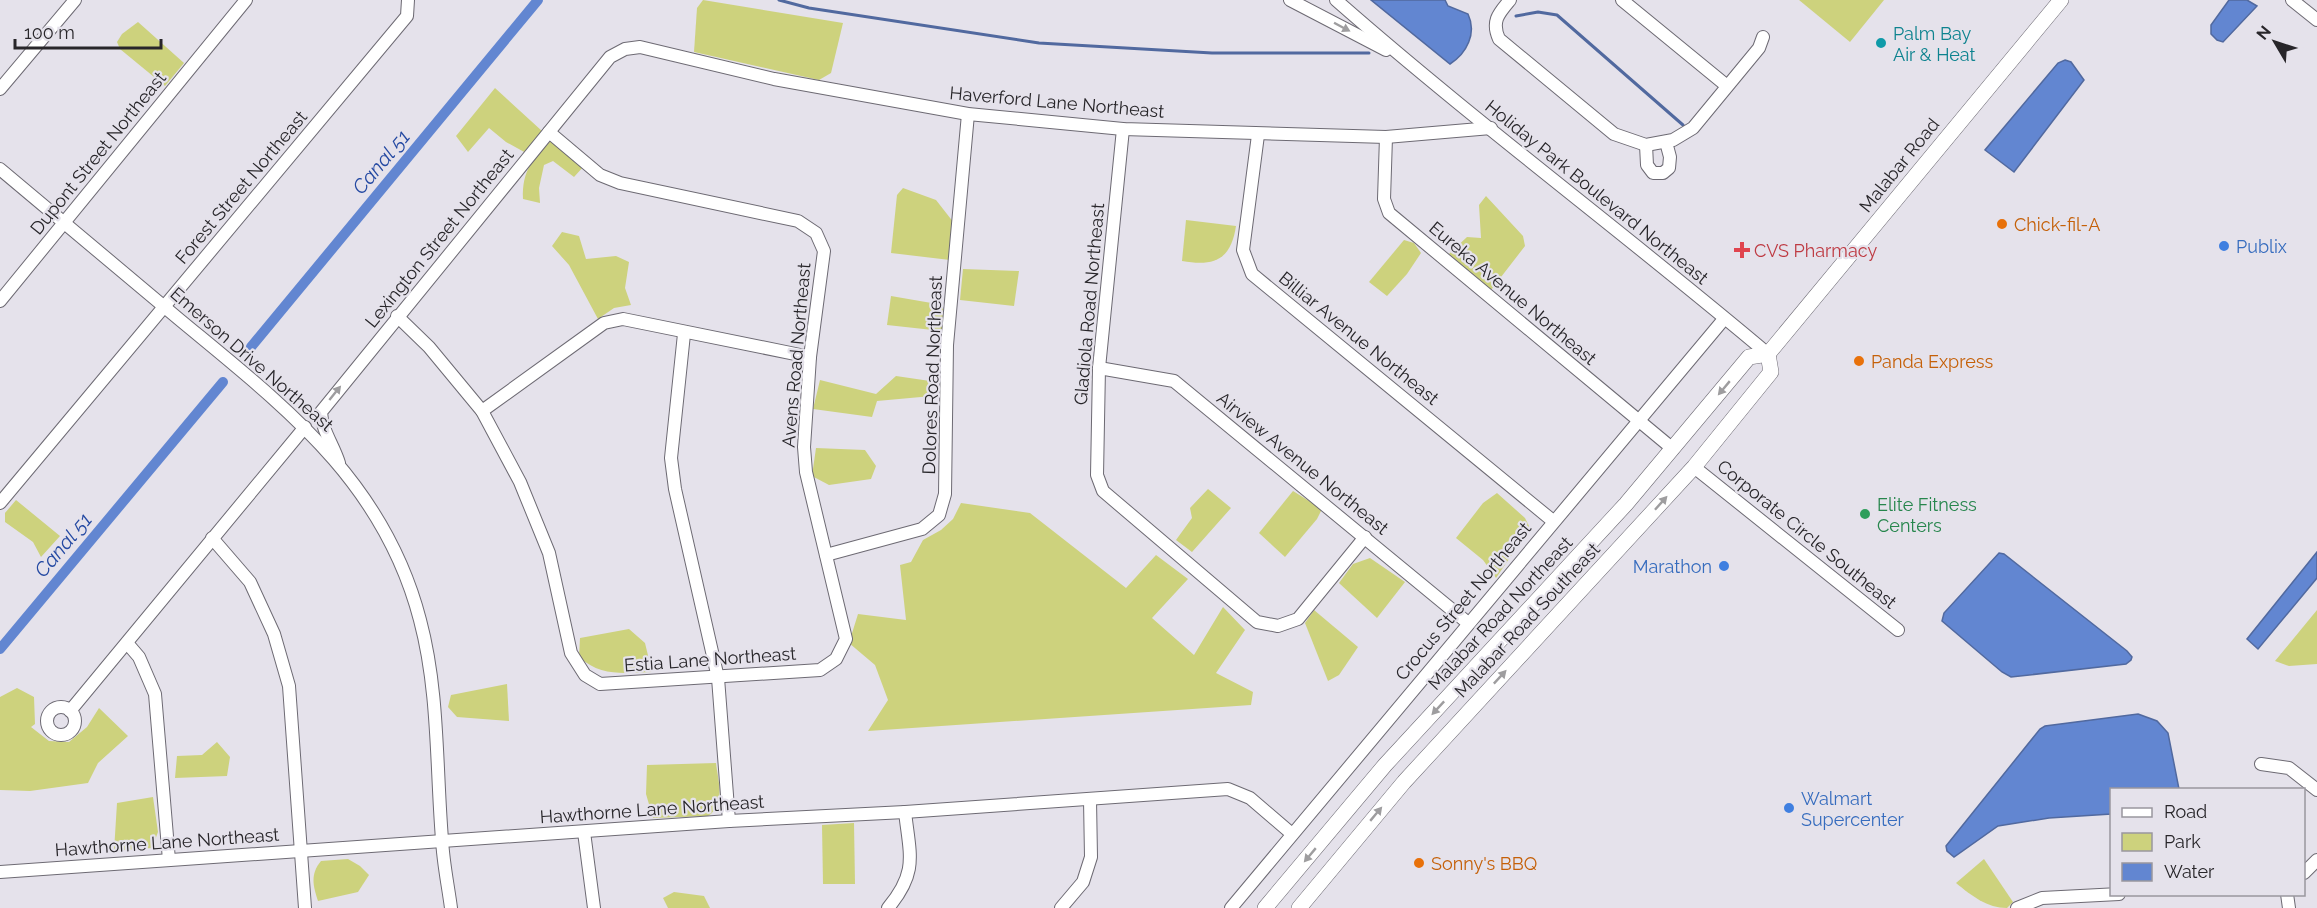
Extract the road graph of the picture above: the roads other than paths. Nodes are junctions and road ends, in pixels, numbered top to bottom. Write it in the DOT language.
graph roads {
  1 [pos="75,0"];
  2 [pos="246,0"];
  3 [pos="408,0"];
  4 [pos="1290,0"];
  5 [pos="1336,0"];
  6 [pos="1510,0"];
  7 [pos="1623,0"];
  8 [pos="2061,0"];
  9 [pos="2296,4"];
  10 [pos="2317,13"];
  11 [pos="2317,20"];
  12 [pos="1763,37"];
  13 [pos="625,49"];
  14 [pos="1403,59"];
  15 [pos="1727,86"];
  16 [pos="0,90"];
  17 [pos="968,114"];
  18 [pos="1491,128"];
  19 [pos="1123,129"];
  20 [pos="549,132"];
  21 [pos="1258,135"];
  22 [pos="1386,137"];
  23 [pos="1666,142"];
  24 [pos="1646,145"];
  25 [pos="0,169"];
  26 [pos="66,223"];
  27 [pos="0,301"];
  28 [pos="164,306"];
  29 [pos="397,316"];
  30 [pos="1724,319"];
  31 [pos="684,334"];
  32 [pos="1768,354"];
  33 [pos="810,357"];
  34 [pos="1099,368"];
  35 [pos="482,411"];
  36 [pos="1639,421"];
  37 [pos="305,427"];
  38 [pos="1673,448"];
  39 [pos="339,463"];
  40 [pos="1694,467"];
  41 [pos="1634,495"];
  42 [pos="0,503"];
  43 [pos="1553,521"];
  44 [pos="1365,537"];
  45 [pos="212,538"];
  46 [pos="1628,539"];
  47 [pos="826,555"];
  48 [pos="1468,623"];
  49 [pos="1898,630"];
  50 [pos="127,643"];
  51 [pos="836,659"];
  52 [pos="718,678"];
  53 [pos="70,711"];
  54 [pos="2261,764"];
  55 [pos="2317,790"];
  56 [pos="1090,800"];
  57 [pos="905,812"];
  58 [pos="729,821"];
  59 [pos="584,832"];
  60 [pos="1292,834"];
  61 [pos="442,843"];
  62 [pos="300,852"];
  63 [pos="169,860"];
  64 [pos="2317,860"];
  65 [pos="0,872"];
  66 [pos="2305,872"];
  67 [pos="2110,895"];
  68 [pos="304,908"];
  69 [pos="450,908"];
  70 [pos="594,908"];
  71 [pos="888,908"];
  72 [pos="1061,908"];
  73 [pos="1231,908"];
  74 [pos="1265,908"];
  75 [pos="1299,908"];
  76 [pos="2017,908"];
  1 -- 16 [label="street"];
  2 -- 26 [label="street, Dupont Street Northeast"];
  3 -- 28 [label="street, Forest Street Northeast"];
  4 -- 14 [label="street, Holiday Park Boulevard Northeast, one-way"];
  5 -- 14 [label="street, Holiday Park Boulevard Northeast"];
  6 -- 24 [label="street"];
  7 -- 15 [label="street"];
  8 -- 32 [label="main road, Malabar Road"];
  9 -- 10 [label="street"];
  9 -- 11 [label="street"];
  12 -- 15 [label="street"];
  13 -- 17 [label="street, Haverford Lane Northeast"];
  13 -- 20 [label="street, Lexington Street Northeast"];
  14 -- 18 [label="street, Holiday Park Boulevard Northeast"];
  15 -- 23 [label="street"];
  17 -- 19 [label="street, Haverford Lane Northeast"];
  17 -- 47 [label="street, Dolores Road Northeast"];
  18 -- 22 [label="street, Haverford Lane Northeast"];
  18 -- 30 [label="street, Holiday Park Boulevard Northeast"];
  19 -- 21 [label="street, Haverford Lane Northeast"];
  19 -- 34 [label="street, Gladiola Road Northeast"];
  20 -- 29 [label="street, Lexington Street Northeast"];
  20 -- 33 [label="street, Avens Road Northeast"];
  21 -- 22 [label="street, Haverford Lane Northeast"];
  21 -- 43 [label="street, Billiar Avenue Northeast"];
  22 -- 36 [label="street, Eureka Avenue Northeast"];
  23 -- 24 [label="street"];
  23 -- 24 [label="street"];
  25 -- 26 [label="street, Emerson Drive Northeast"];
  26 -- 27 [label="street, Dupont Street Northeast"];
  26 -- 28 [label="street, Emerson Drive Northeast"];
  28 -- 37 [label="street, Emerson Drive Northeast"];
  28 -- 42 [label="street, Forest Street Northeast"];
  29 -- 35 [label="street"];
  39 -- 29 [label="street, Lexington Street Northeast, one-way"];
  30 -- 32 [label="street, Holiday Park Boulevard Northeast"];
  30 -- 36 [label="street, Crocus Street Northeast"];
  31 -- 33 [label="street"];
  31 -- 35 [label="street"];
  31 -- 52 [label="street"];
  32 -- 38 [label="main road, Malabar Road Northeast, one-way"];
  32 -- 40 [label="main road, Malabar Road Southeast"];
  33 -- 47 [label="street, Avens Road Northeast"];
  34 -- 44 [label="street, Airview Avenue Northeast"];
  34 -- 44 [label="street, Gladiola Road Northeast"];
  35 -- 52 [label="street, Estia Lane Northeast"];
  36 -- 38 [label="street, Eureka Avenue Northeast"];
  36 -- 43 [label="street, Crocus Street Northeast"];
  37 -- 39 [label="street, Emerson Drive Northeast"];
  37 -- 45 [label="street"];
  38 -- 41 [label="main road, Malabar Road Northeast"];
  39 -- 61 [label="street, Emerson Drive Northeast"];
  46 -- 40 [label="main road, Malabar Road Southeast, one-way"];
  40 -- 49 [label="street, Corporate Circle Southeast"];
  41 -- 46 [label="main road"];
  41 -- 74 [label="main road, Malabar Road Northeast, one-way"];
  43 -- 48 [label="street, Crocus Street Northeast"];
  44 -- 48 [label="street, Airview Avenue Northeast"];
  45 -- 50 [label="street"];
  45 -- 62 [label="street"];
  75 -- 46 [label="main road, Malabar Road Southeast, one-way"];
  47 -- 51 [label="street, Avens Road Northeast"];
  48 -- 60 [label="street, Crocus Street Northeast"];
  50 -- 53 [label="street"];
  50 -- 63 [label="street"];
  51 -- 52 [label="street, Estia Lane Northeast"];
  52 -- 58 [label="street"];
  54 -- 55 [label="street"];
  56 -- 57 [label="street, Hawthorne Lane Northeast"];
  56 -- 60 [label="street, Hawthorne Lane Northeast"];
  56 -- 72 [label="street"];
  57 -- 58 [label="street, Hawthorne Lane Northeast"];
  57 -- 71 [label="street"];
  58 -- 59 [label="street, Hawthorne Lane Northeast"];
  59 -- 61 [label="street, Hawthorne Lane Northeast"];
  59 -- 70 [label="street"];
  60 -- 73 [label="street, Crocus Street Northeast"];
  61 -- 62 [label="street, Hawthorne Lane Northeast"];
  61 -- 69 [label="street, Emerson Drive Northeast"];
  62 -- 63 [label="street, Hawthorne Lane Northeast"];
  62 -- 68 [label="street"];
  63 -- 65 [label="street, Hawthorne Lane Northeast"];
  64 -- 66 [label="street"];
  67 -- 76 [label="street"];
}
